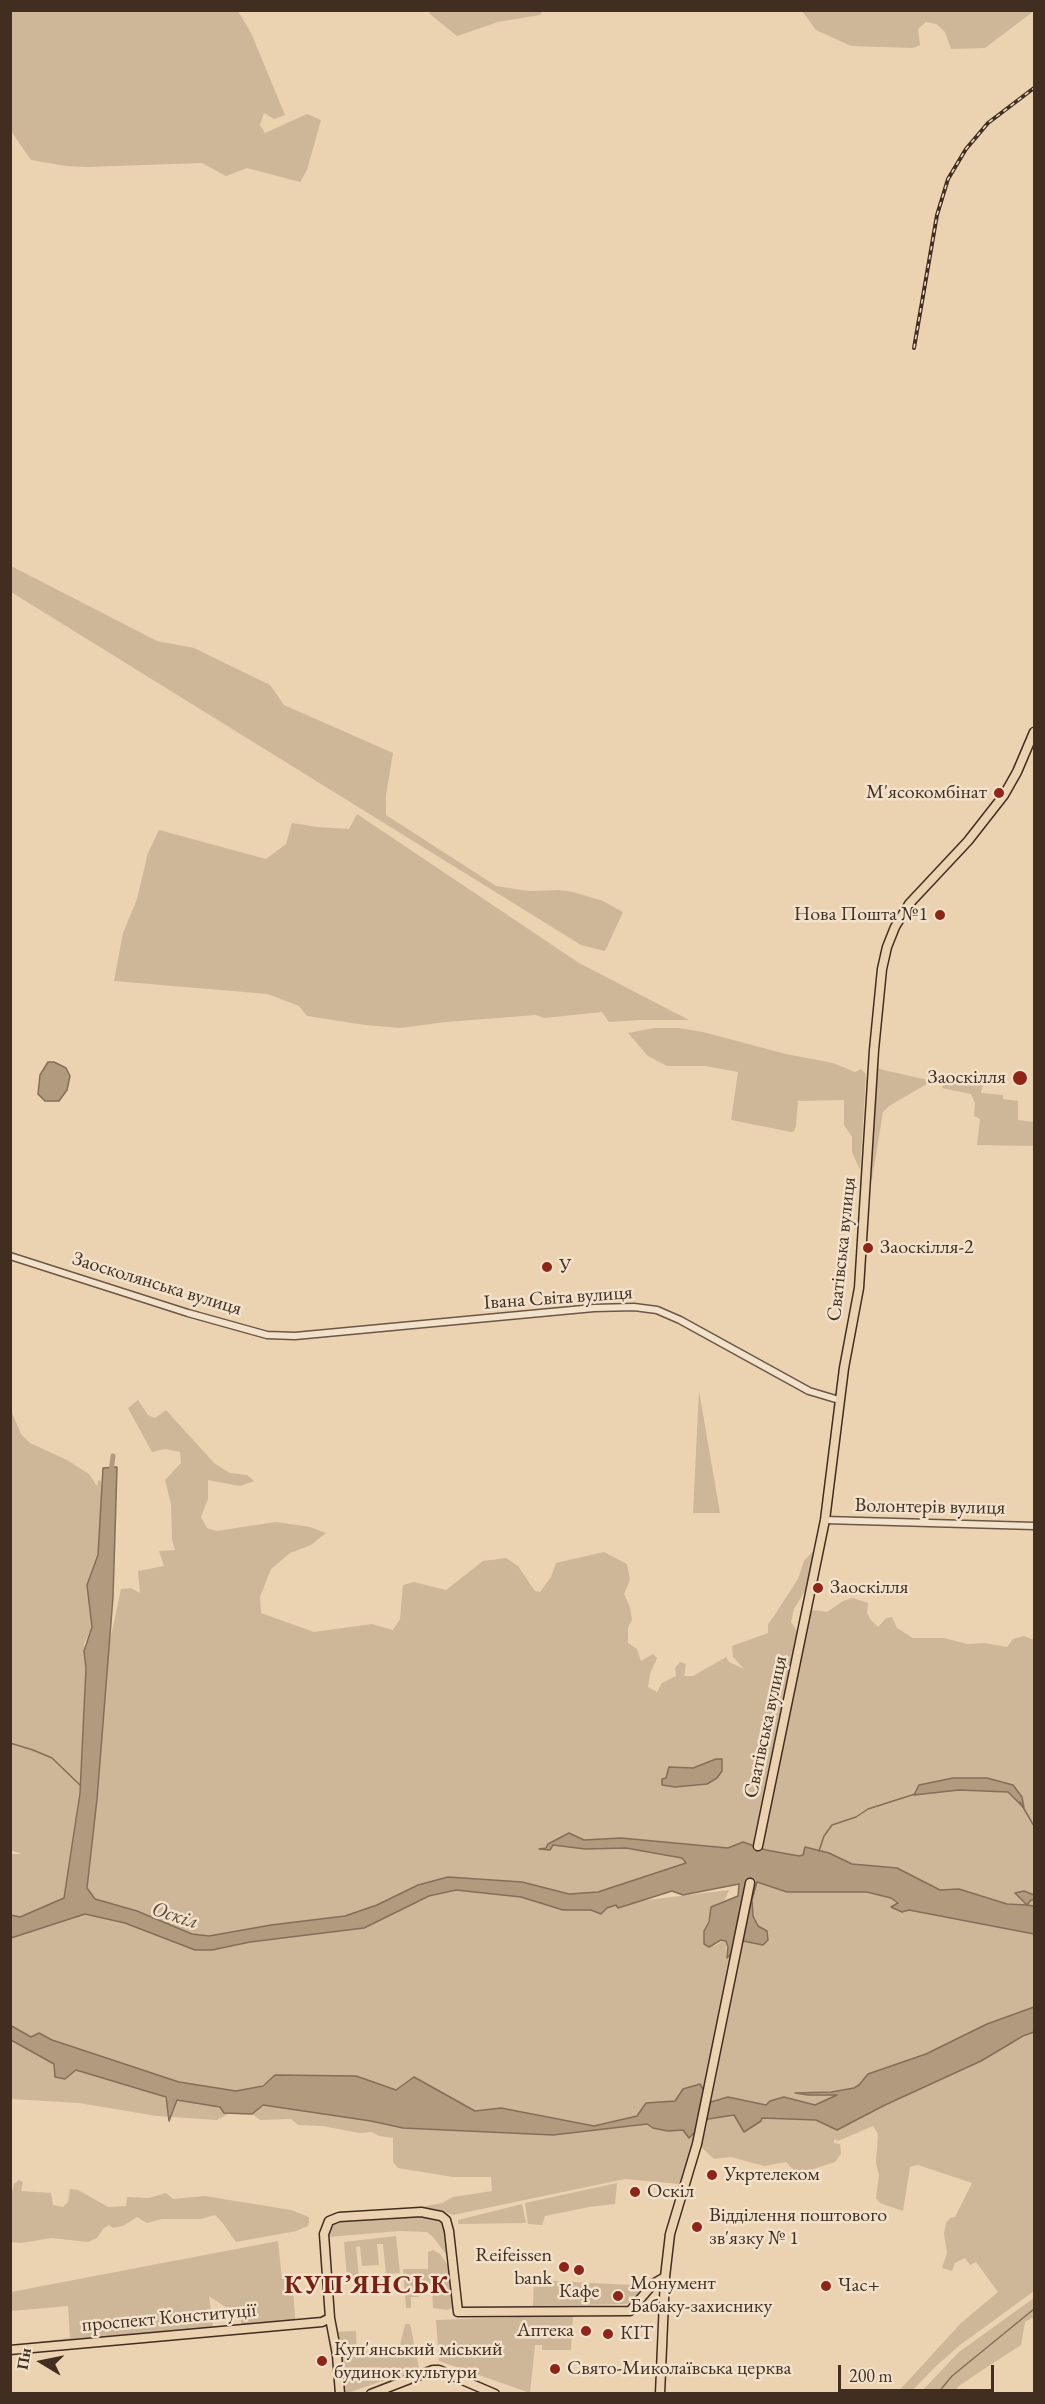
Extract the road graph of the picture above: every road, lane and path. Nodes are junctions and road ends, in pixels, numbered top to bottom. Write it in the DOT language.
graph roads {
  1 [pos="1035,732"];
  2 [pos="10,1256"];
  3 [pos="294,1336"];
  4 [pos="839,1400"];
  5 [pos="825,1520"];
  6 [pos="1035,1526"];
  7 [pos="758,1846"];
  8 [pos="750,1883"];
  9 [pos="664,2277"];
  10 [pos="330,2318"];
  11 [pos="10,2349"];
  12 [pos="340,2394"];
  13 [pos="370,2394"];
  14 [pos="495,2394"];
  15 [pos="660,2394"];
  1 -- 4 [label="main road, Сватівська вулиця"];
  2 -- 3 [label="street, Заосколянська вулиця"];
  3 -- 4 [label="street, Івана Світа вулиця"];
  4 -- 5 [label="main road, Сватівська вулиця"];
  5 -- 6 [label="street, Волонтерів вулиця"];
  5 -- 7 [label="main road, Сватівська вулиця"];
  8 -- 9 [label="main road"];
  9 -- 10 [label="main road"];
  9 -- 15 [label="main road"];
  10 -- 11 [label="main road, проспект Конституції"];
  10 -- 12 [label="main road"];
  13 -- 14 [label="main road"];
}
